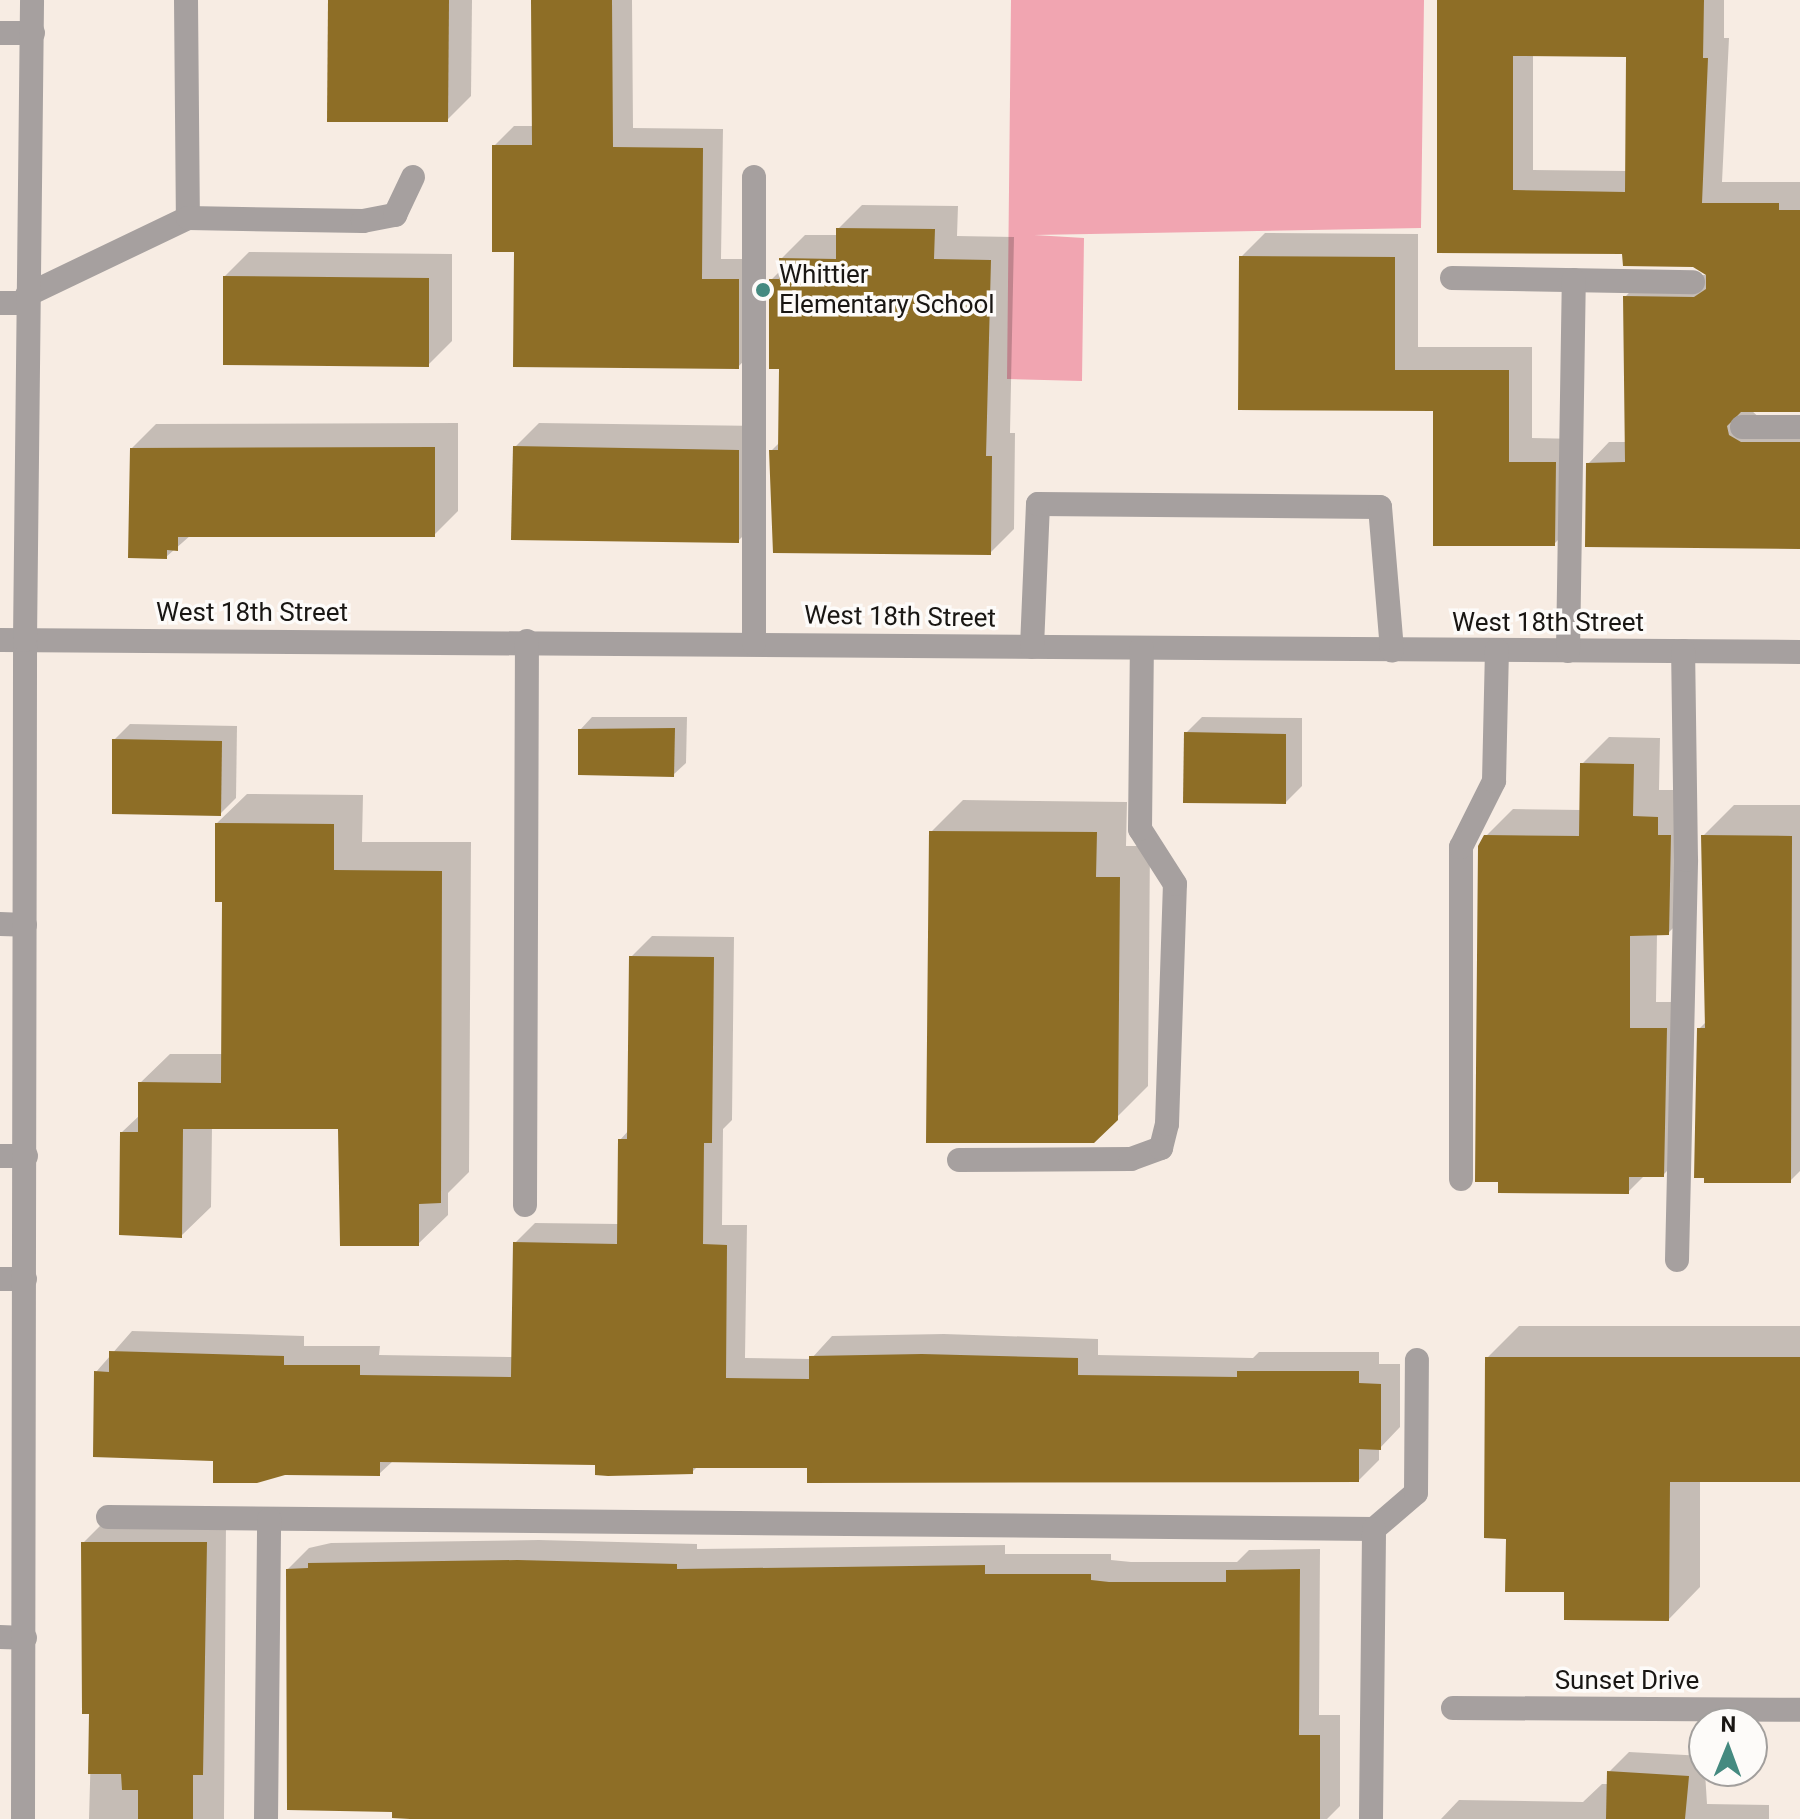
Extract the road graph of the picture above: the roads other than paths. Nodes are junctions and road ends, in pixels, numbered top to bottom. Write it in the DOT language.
graph roads {
  1 [pos="32,0"];
  2 [pos="186,0"];
  3 [pos="0,33"];
  4 [pos="33,33"];
  5 [pos="413,177"];
  6 [pos="754,177"];
  7 [pos="188,218"];
  8 [pos="1452,278"];
  9 [pos="1574,280"];
  10 [pos="1693,282"];
  11 [pos="27,299"];
  12 [pos="0,303"];
  13 [pos="1742,427"];
  14 [pos="1800,427"];
  15 [pos="12,640"];
  16 [pos="527,641"];
  17 [pos="754,644"];
  18 [pos="1032,647"];
  19 [pos="1142,648"];
  20 [pos="1392,650"];
  21 [pos="1497,650"];
  22 [pos="1568,651"];
  23 [pos="1683,651"];
  24 [pos="1800,652"];
  25 [pos="0,924"];
  26 [pos="25,925"];
  27 [pos="0,1156"];
  28 [pos="26,1156"];
  29 [pos="959,1160"];
  30 [pos="1461,1179"];
  31 [pos="525,1205"];
  32 [pos="1677,1260"];
  33 [pos="0,1279"];
  34 [pos="25,1279"];
  35 [pos="1417,1360"];
  36 [pos="108,1517"];
  37 [pos="269,1519"];
  38 [pos="1374,1529"];
  39 [pos="0,1637"];
  40 [pos="25,1638"];
  41 [pos="1453,1708"];
  42 [pos="1800,1710"];
  43 [pos="23,1819"];
  44 [pos="266,1819"];
  45 [pos="1371,1819"];
  1 -- 4 [label="street"];
  2 -- 7 [label="street"];
  3 -- 4 [label="street"];
  4 -- 11 [label="street"];
  5 -- 7 [label="street"];
  6 -- 17 [label="street"];
  7 -- 11 [label="street"];
  8 -- 9 [label="street"];
  9 -- 10 [label="street"];
  9 -- 22 [label="street"];
  11 -- 12 [label="street"];
  11 -- 15 [label="street"];
  13 -- 14 [label="street"];
  15 -- 16 [label="street, West 18th Street"];
  15 -- 26 [label="street"];
  16 -- 17 [label="street, West 18th Street"];
  16 -- 31 [label="street"];
  17 -- 18 [label="street, West 18th Street"];
  18 -- 19 [label="street, West 18th Street"];
  18 -- 20 [label="street"];
  19 -- 20 [label="street, West 18th Street"];
  19 -- 29 [label="street"];
  20 -- 21 [label="street, West 18th Street"];
  21 -- 22 [label="street, West 18th Street"];
  21 -- 30 [label="street"];
  22 -- 23 [label="street, West 18th Street"];
  23 -- 24 [label="street, West 18th Street"];
  23 -- 32 [label="street"];
  25 -- 26 [label="street"];
  26 -- 28 [label="street"];
  27 -- 28 [label="street"];
  28 -- 34 [label="street"];
  33 -- 34 [label="street"];
  34 -- 40 [label="street"];
  35 -- 38 [label="street"];
  36 -- 37 [label="street"];
  37 -- 38 [label="street"];
  37 -- 44 [label="street"];
  38 -- 45 [label="street"];
  39 -- 40 [label="street"];
  40 -- 43 [label="street"];
  41 -- 42 [label="street, Sunset Drive"];
}
